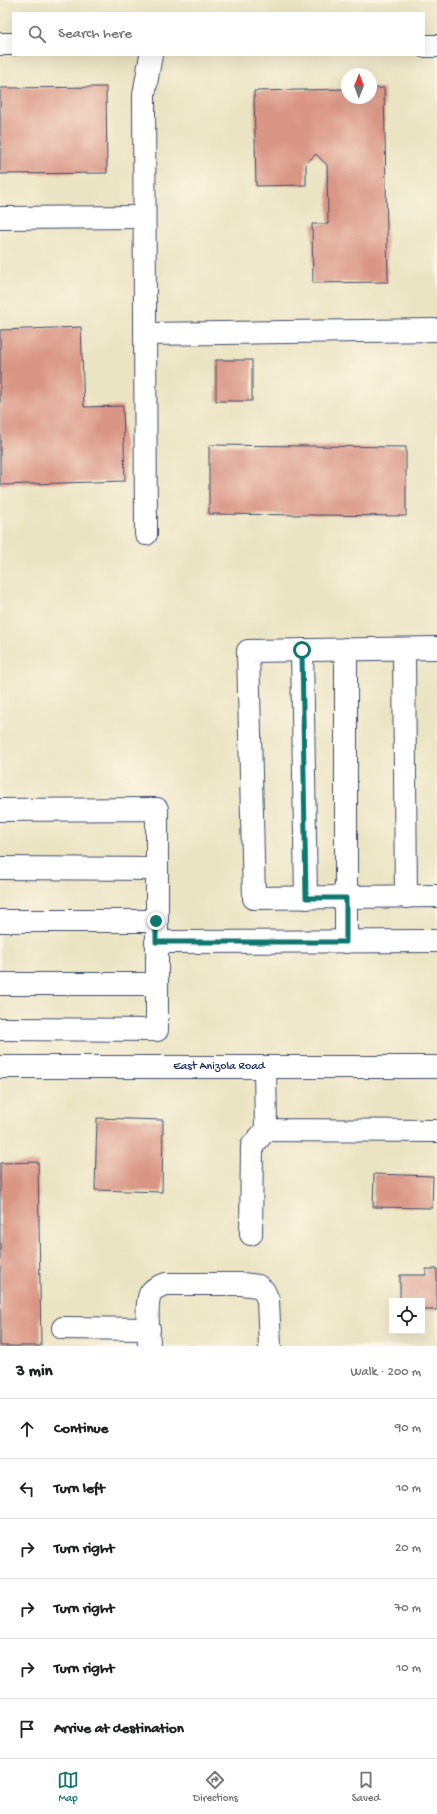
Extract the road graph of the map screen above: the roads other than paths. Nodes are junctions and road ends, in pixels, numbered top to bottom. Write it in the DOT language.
graph roads {
  1 [pos="0,44"];
  2 [pos="12,44"];
  3 [pos="425,46"];
  4 [pos="437,46"];
  5 [pos="151,56"];
  6 [pos="144,217"];
  7 [pos="0,218"];
  8 [pos="437,330"];
  9 [pos="145,334"];
  10 [pos="146,534"];
  11 [pos="437,648"];
  12 [pos="346,649"];
  13 [pos="404,649"];
  14 [pos="302,650"];
  15 [pos="0,810"];
  16 [pos="0,868"];
  17 [pos="156,869"];
  18 [pos="437,896"];
  19 [pos="406,897"];
  20 [pos="306,898"];
  21 [pos="346,898"];
  22 [pos="0,922"];
  23 [pos="156,932"];
  24 [pos="437,941"];
  25 [pos="346,942"];
  26 [pos="0,984"];
  27 [pos="156,984"];
  28 [pos="0,1029"];
  29 [pos="0,1067"];
  30 [pos="265,1067"];
  31 [pos="437,1067"];
  32 [pos="266,1130"];
  33 [pos="437,1131"];
  34 [pos="251,1234"];
  35 [pos="63,1328"];
  36 [pos="149,1338"];
  37 [pos="270,1346"];
  1 -- 2 [label="street"];
  3 -- 4 [label="street"];
  5 -- 6 [label="street"];
  6 -- 7 [label="street"];
  6 -- 9 [label="street"];
  8 -- 9 [label="street"];
  9 -- 10 [label="street"];
  11 -- 13 [label="street"];
  12 -- 13 [label="street"];
  12 -- 14 [label="street"];
  12 -- 21 [label="street"];
  13 -- 19 [label="street"];
  14 -- 20 [label="street"];
  14 -- 20 [label="street"];
  15 -- 17 [label="street"];
  16 -- 17 [label="street"];
  17 -- 23 [label="street"];
  18 -- 19 [label="street"];
  19 -- 21 [label="street"];
  20 -- 21 [label="street"];
  21 -- 25 [label="street"];
  22 -- 23 [label="street"];
  23 -- 25 [label="street"];
  23 -- 27 [label="street"];
  24 -- 25 [label="street"];
  26 -- 27 [label="street"];
  27 -- 28 [label="street"];
  29 -- 30 [label="street, East Anizola Road"];
  30 -- 31 [label="street, East Anizola Road"];
  30 -- 32 [label="street"];
  32 -- 33 [label="street"];
  32 -- 34 [label="street"];
  35 -- 36 [label="street"];
  36 -- 37 [label="street"];
}
